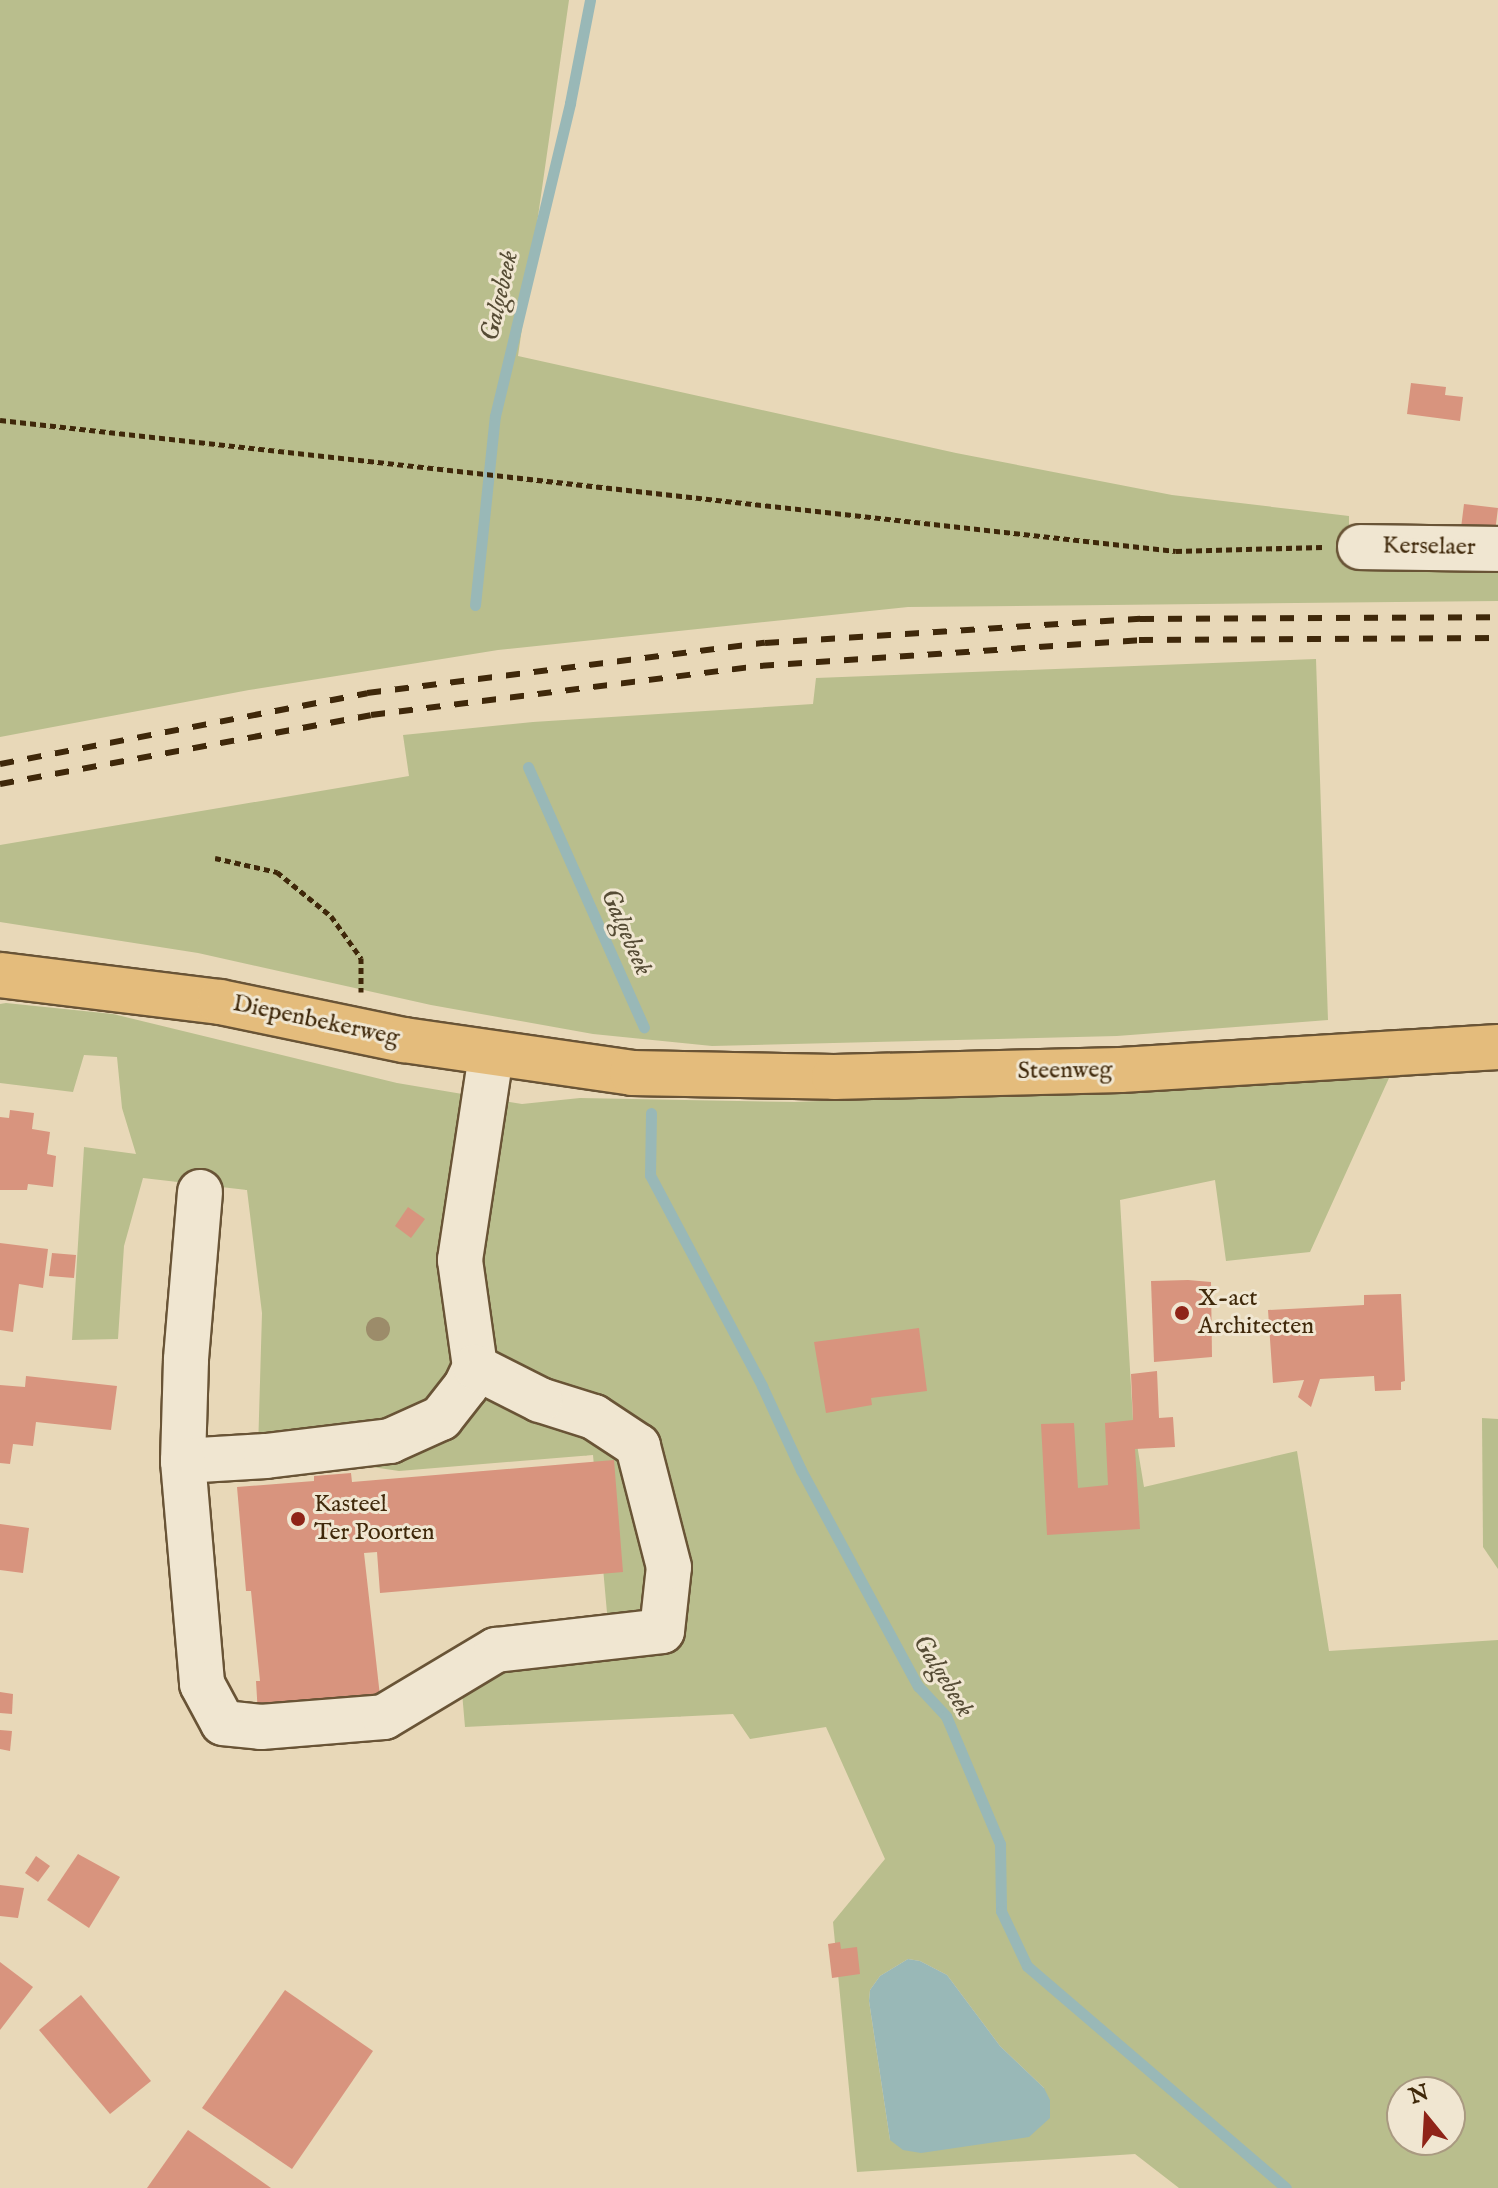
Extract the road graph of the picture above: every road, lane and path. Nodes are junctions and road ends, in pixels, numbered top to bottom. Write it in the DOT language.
graph roads {
  1 [pos="0,420"];
  2 [pos="1360,547"];
  3 [pos="1498,549"];
  4 [pos="215,858"];
  5 [pos="0,975"];
  6 [pos="361,1029"];
  7 [pos="1498,1047"];
  8 [pos="491,1054"];
  9 [pos="632,1073"];
  10 [pos="200,1192"];
  11 [pos="475,1367"];
  12 [pos="183,1461"];
  1 -- 2 [label="path"];
  2 -- 3 [label="street, Kerselaer"];
  4 -- 6 [label="path"];
  5 -- 6 [label="main road, Diepenbekerweg"];
  6 -- 8 [label="main road, Diepenbekerweg"];
  7 -- 9 [label="main road, Steenweg"];
  8 -- 9 [label="main road, Diepenbekerweg"];
  8 -- 11 [label="street"];
  10 -- 12 [label="street"];
  11 -- 12 [label="street"];
  11 -- 12 [label="street"];
}
